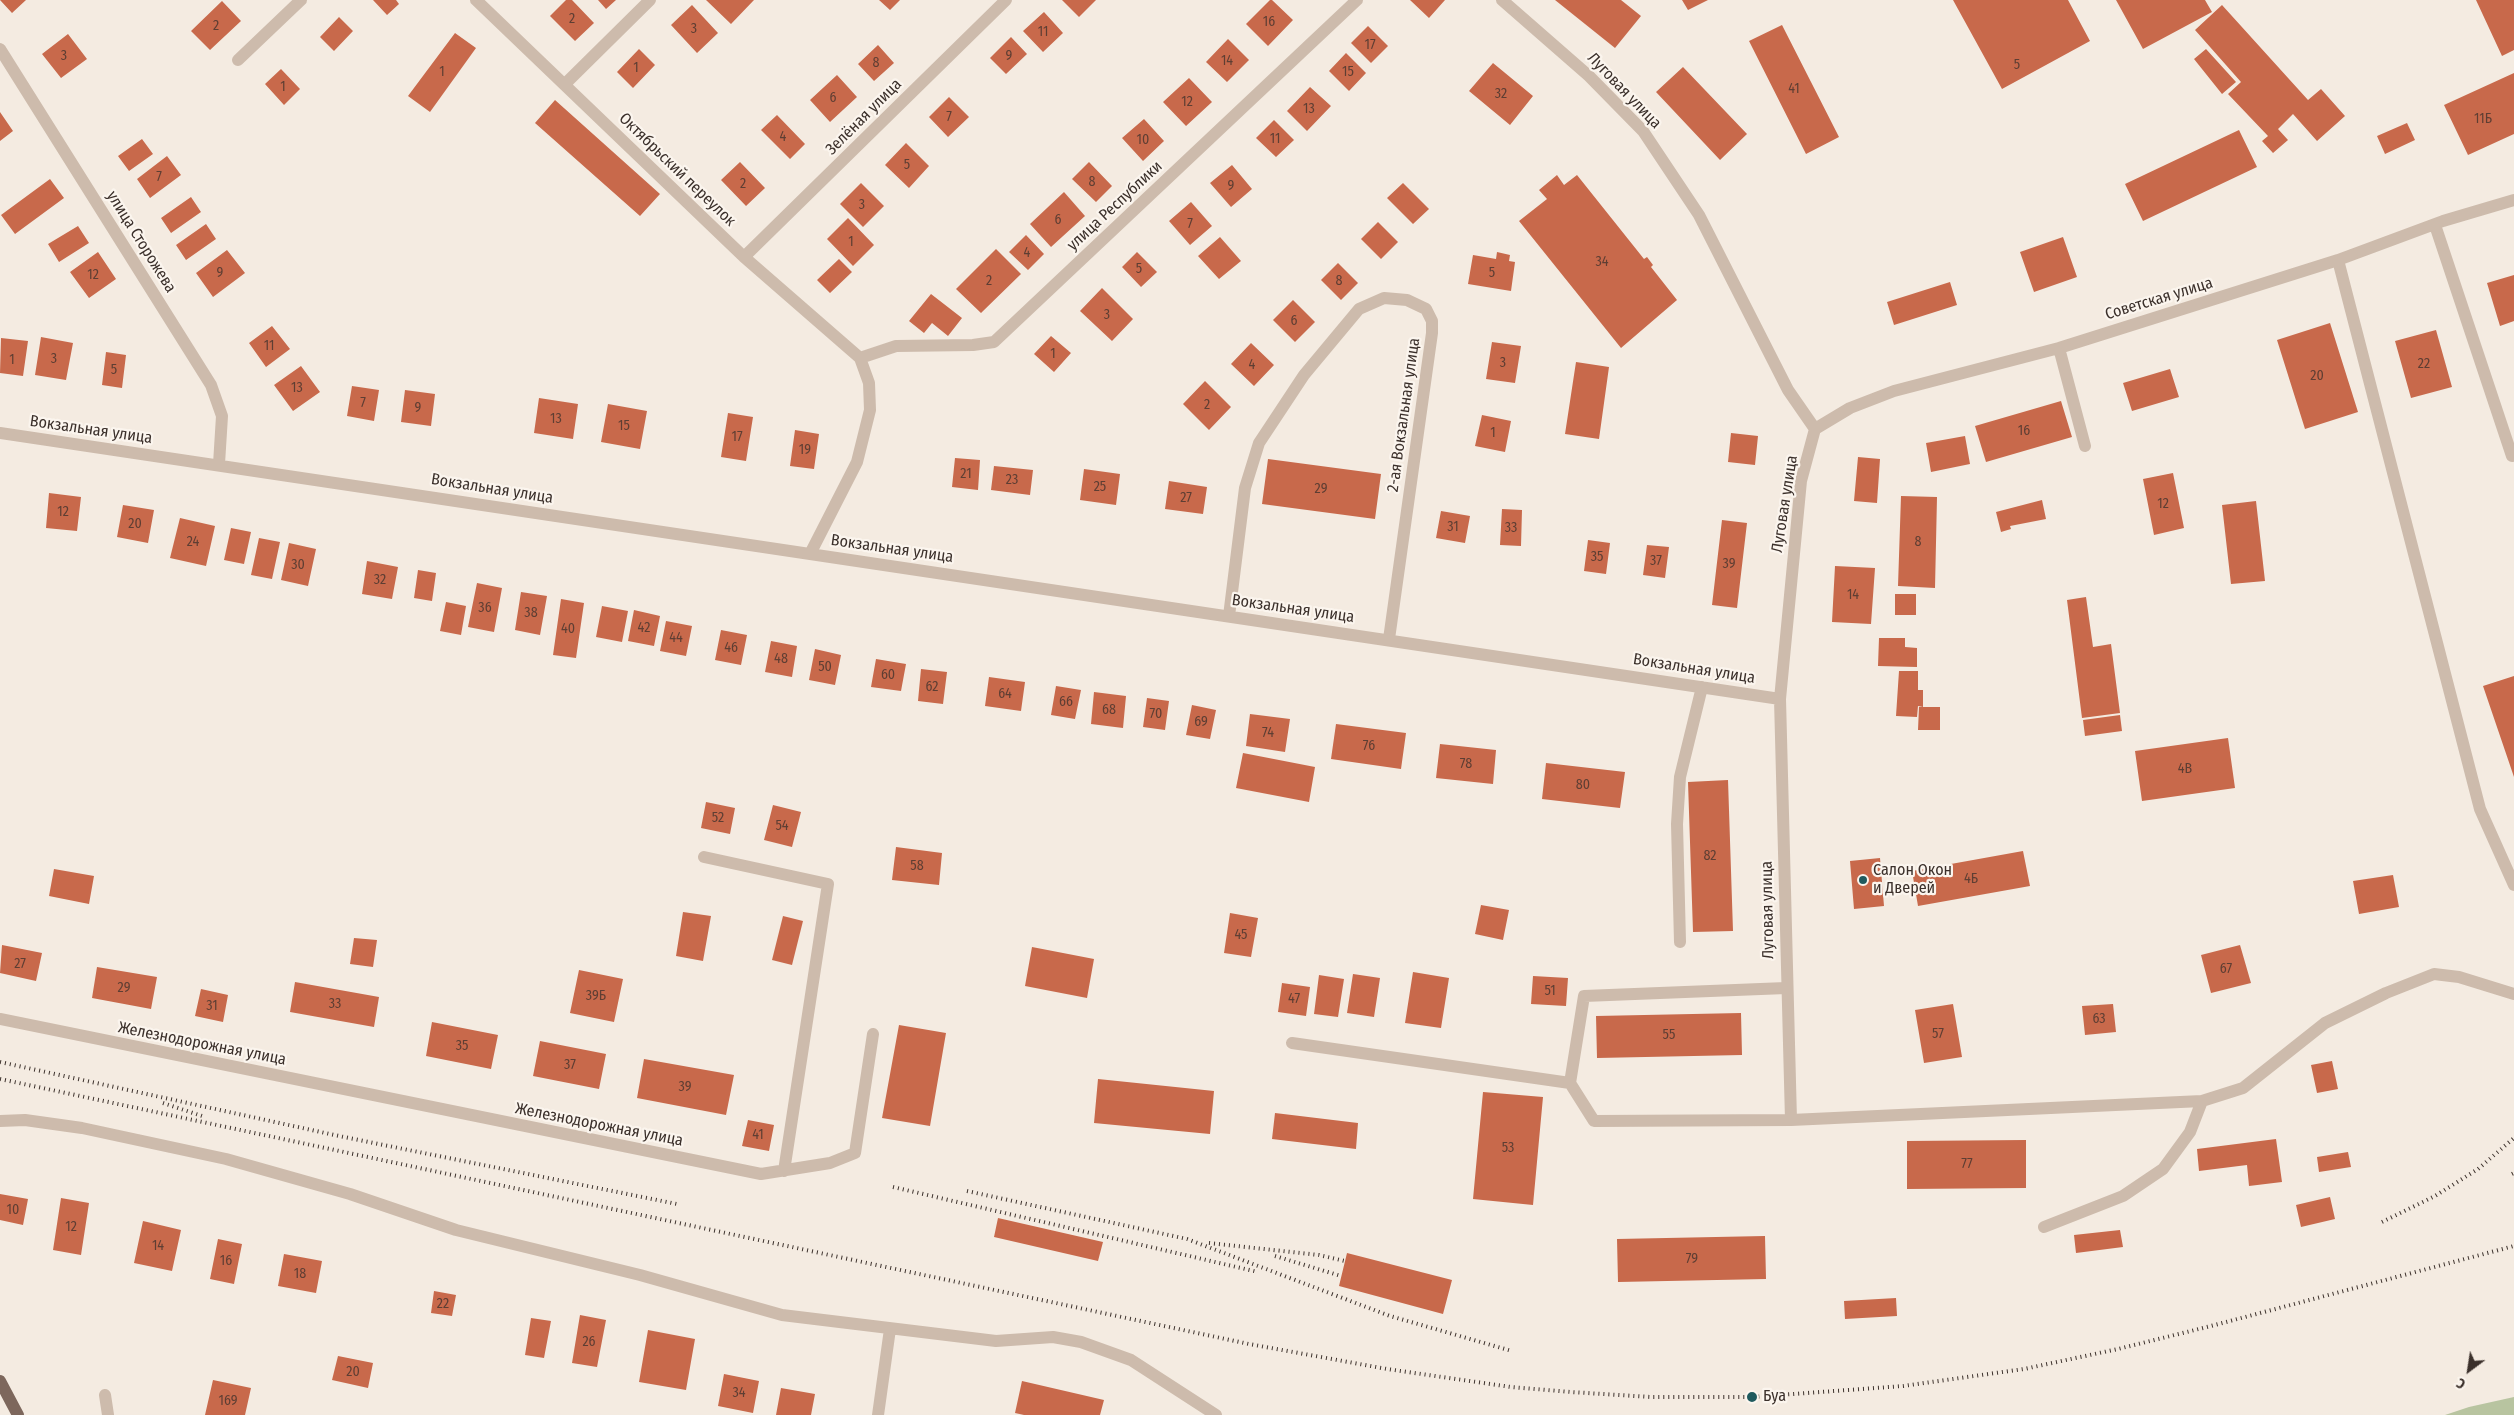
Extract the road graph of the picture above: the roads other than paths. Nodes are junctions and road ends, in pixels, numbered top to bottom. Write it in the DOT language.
graph roads {
  1 [pos="302,0"];
  2 [pos="476,0"];
  3 [pos="650,0"];
  4 [pos="1006,0"];
  5 [pos="1357,0"];
  6 [pos="1502,0"];
  7 [pos="0,48"];
  8 [pos="238,60"];
  9 [pos="565,84"];
  10 [pos="2514,200"];
  11 [pos="2435,225"];
  12 [pos="744,257"];
  13 [pos="2338,260"];
  14 [pos="2059,348"];
  15 [pos="860,358"];
  16 [pos="1815,429"];
  17 [pos="0,433"];
  18 [pos="2085,446"];
  19 [pos="2514,455"];
  20 [pos="219,464"];
  21 [pos="810,554"];
  22 [pos="1229,616"];
  23 [pos="1388,639"];
  24 [pos="1702,687"];
  25 [pos="1780,698"];
  26 [pos="704,857"];
  27 [pos="2514,885"];
  28 [pos="1680,942"];
  29 [pos="1786,988"];
  30 [pos="2514,994"];
  31 [pos="0,1019"];
  32 [pos="873,1034"];
  33 [pos="1292,1042"];
  34 [pos="1570,1083"];
  35 [pos="2202,1101"];
  36 [pos="1791,1120"];
  37 [pos="0,1122"];
  38 [pos="784,1171"];
  39 [pos="2044,1227"];
  40 [pos="890,1329"];
  41 [pos="0,1381"];
  42 [pos="105,1395"];
  43 [pos="18,1415"];
  44 [pos="108,1415"];
  45 [pos="878,1415"];
  46 [pos="1216,1415"];
  1 -- 8 [label="street"];
  2 -- 9 [label="street, Октябрьский переулок"];
  3 -- 9 [label="street"];
  4 -- 12 [label="street, Зелёная улица"];
  5 -- 15 [label="street, улица Республики"];
  6 -- 16 [label="street, Луговая улица"];
  7 -- 20 [label="street, улица Сторожева"];
  9 -- 12 [label="street, Октябрьский переулок"];
  10 -- 11 [label="street, Советская улица"];
  11 -- 13 [label="street, Советская улица"];
  11 -- 19 [label="street"];
  12 -- 15 [label="street, Октябрьский переулок"];
  13 -- 14 [label="street, Советская улица"];
  13 -- 27 [label="street"];
  14 -- 16 [label="street, Советская улица"];
  14 -- 18 [label="street"];
  15 -- 21 [label="street"];
  16 -- 25 [label="street, Луговая улица"];
  17 -- 20 [label="street, Вокзальная улица"];
  20 -- 21 [label="street, Вокзальная улица"];
  21 -- 22 [label="street, Вокзальная улица"];
  22 -- 23 [label="street, Вокзальная улица"];
  22 -- 23 [label="street, 2-ая Вокзальная улица"];
  23 -- 24 [label="street, Вокзальная улица"];
  24 -- 25 [label="street, Вокзальная улица"];
  24 -- 28 [label="street"];
  25 -- 29 [label="street, Луговая улица"];
  26 -- 38 [label="street"];
  29 -- 34 [label="street"];
  29 -- 36 [label="street, Луговая улица"];
  30 -- 35 [label="street"];
  31 -- 38 [label="street, Железнодорожная улица"];
  32 -- 38 [label="street, Железнодорожная улица"];
  33 -- 34 [label="street"];
  34 -- 36 [label="street"];
  35 -- 36 [label="street"];
  35 -- 39 [label="street"];
  37 -- 40 [label="street"];
  40 -- 45 [label="street"];
  40 -- 46 [label="street"];
  41 -- 43 [label="main road"];
  42 -- 44 [label="street"];
}
